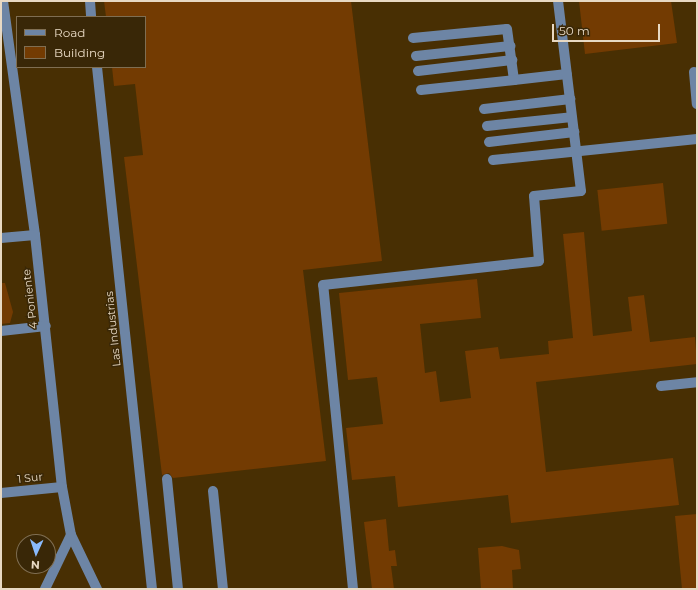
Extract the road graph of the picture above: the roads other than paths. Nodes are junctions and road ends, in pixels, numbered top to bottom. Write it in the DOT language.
graph roads {
  1 [pos="3,1"];
  2 [pos="90,1"];
  3 [pos="558,1"];
  4 [pos="91,16"];
  5 [pos="413,38"];
  6 [pos="510,46"];
  7 [pos="416,56"];
  8 [pos="512,60"];
  9 [pos="97,68"];
  10 [pos="418,71"];
  11 [pos="694,72"];
  12 [pos="567,74"];
  13 [pos="514,80"];
  14 [pos="421,90"];
  15 [pos="570,99"];
  16 [pos="697,104"];
  17 [pos="484,109"];
  18 [pos="572,117"];
  19 [pos="487,126"];
  20 [pos="574,132"];
  21 [pos="697,139"];
  22 [pos="489,142"];
  23 [pos="576,152"];
  24 [pos="493,160"];
  25 [pos="35,235"];
  26 [pos="1,238"];
  27 [pos="46,326"];
  28 [pos="1,331"];
  29 [pos="697,382"];
  30 [pos="661,386"];
  31 [pos="167,479"];
  32 [pos="62,486"];
  33 [pos="213,491"];
  34 [pos="1,493"];
  35 [pos="71,535"];
  36 [pos="45,589"];
  37 [pos="97,589"];
  38 [pos="152,589"];
  39 [pos="178,589"];
  40 [pos="223,589"];
  41 [pos="353,589"];
  1 -- 25 [label="street, 4 Poniente"];
  2 -- 4 [label="street"];
  3 -- 12 [label="street"];
  5 -- 6 [label="street"];
  6 -- 7 [label="street"];
  6 -- 8 [label="street"];
  8 -- 10 [label="street"];
  8 -- 13 [label="street"];
  9 -- 38 [label="street, Las Industrias"];
  11 -- 16 [label="street"];
  12 -- 13 [label="street"];
  12 -- 15 [label="street"];
  13 -- 14 [label="street"];
  15 -- 17 [label="street"];
  15 -- 18 [label="street"];
  18 -- 19 [label="street"];
  18 -- 20 [label="street"];
  20 -- 22 [label="street"];
  20 -- 23 [label="street"];
  21 -- 23 [label="street"];
  23 -- 24 [label="street"];
  23 -- 41 [label="street"];
  25 -- 26 [label="street"];
  25 -- 27 [label="street, 4 Poniente"];
  27 -- 28 [label="street"];
  27 -- 32 [label="street, 4 Poniente"];
  29 -- 30 [label="street"];
  31 -- 39 [label="street"];
  32 -- 34 [label="street, 1 Sur"];
  32 -- 35 [label="street, 4 Poniente"];
  33 -- 40 [label="street"];
  35 -- 36 [label="street"];
  35 -- 37 [label="street, 4 Poniente"];
}
